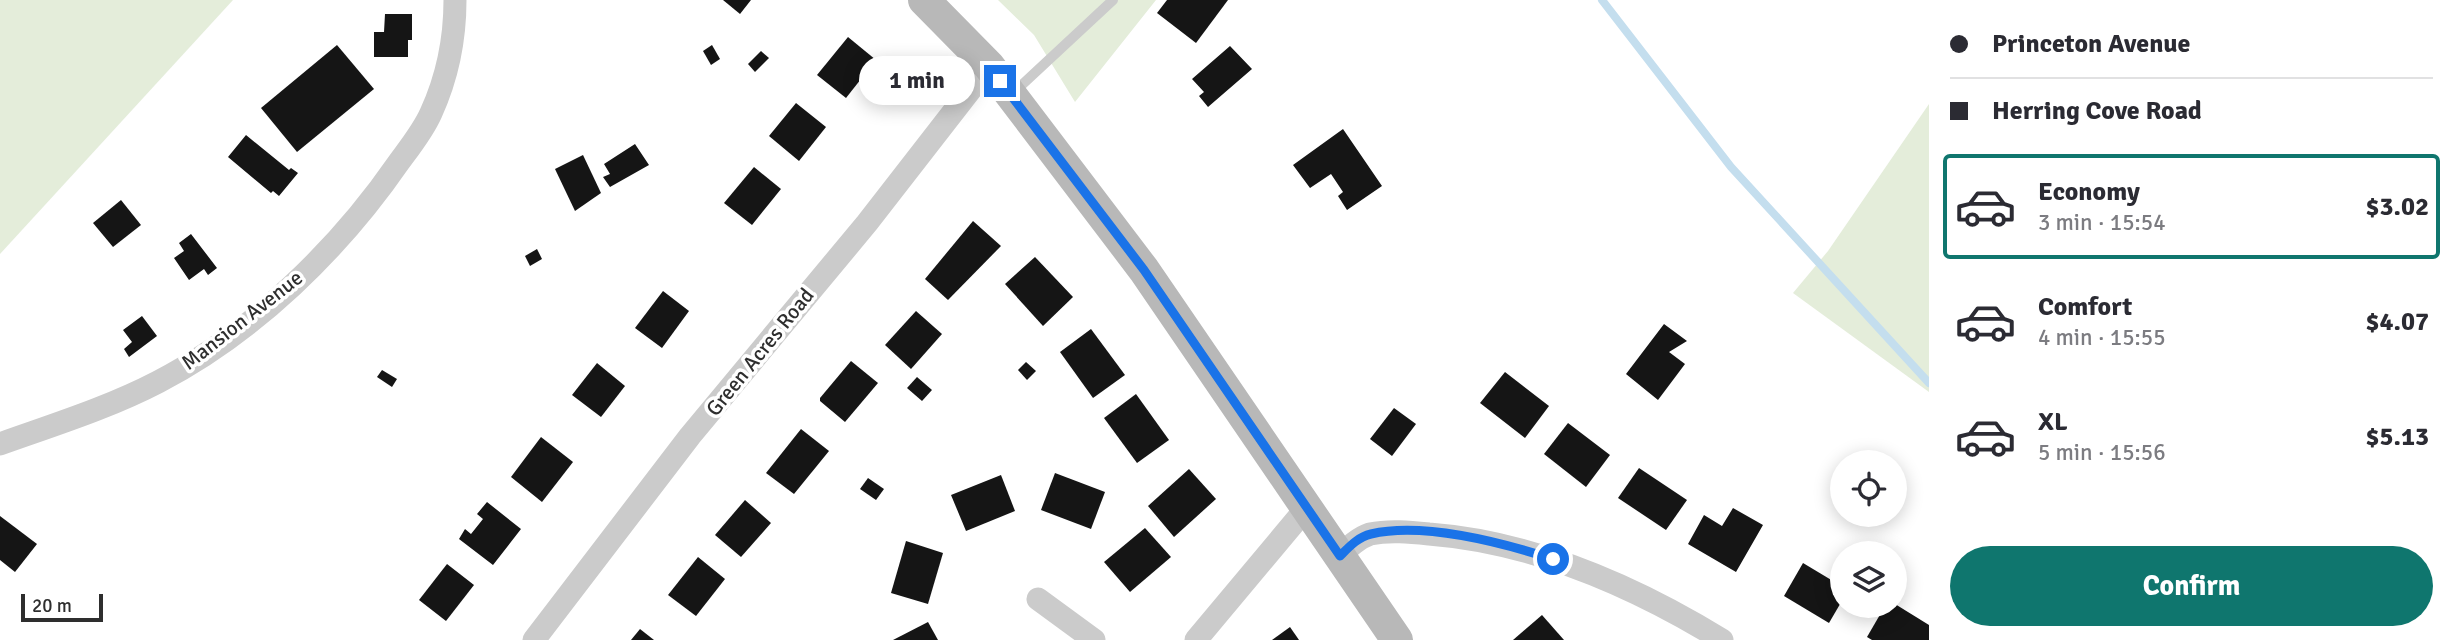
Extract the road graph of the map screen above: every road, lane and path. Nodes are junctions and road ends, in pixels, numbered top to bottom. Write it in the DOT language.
graph roads {
  1 [pos="455,0"];
  2 [pos="924,0"];
  3 [pos="1113,0"];
  4 [pos="989,66"];
  5 [pos="1011,95"];
  6 [pos="0,443"];
  7 [pos="1308,506"];
  8 [pos="1340,556"];
  9 [pos="1038,599"];
  10 [pos="534,640"];
  11 [pos="1094,640"];
  12 [pos="1196,640"];
  13 [pos="1397,640"];
  14 [pos="1722,640"];
  1 -- 6 [label="street, Mansion Avenue"];
  2 -- 4 [label="main road"];
  3 -- 5 [label="lane"];
  4 -- 5 [label="main road"];
  4 -- 10 [label="street, Green Acres Road"];
  5 -- 7 [label="main road"];
  7 -- 8 [label="main road"];
  7 -- 12 [label="street"];
  8 -- 13 [label="main road"];
  8 -- 14 [label="street"];
  9 -- 11 [label="street"];
}
